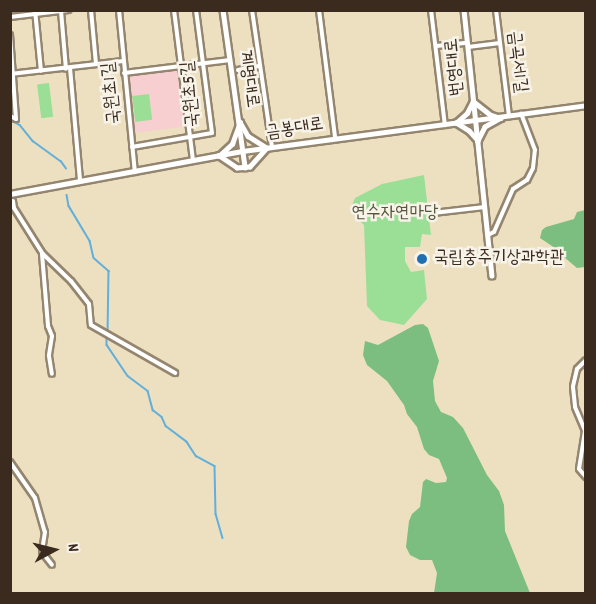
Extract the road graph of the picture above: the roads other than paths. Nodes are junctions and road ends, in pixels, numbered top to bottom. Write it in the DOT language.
graph roads {
  1 [pos="69,10"];
  2 [pos="90,10"];
  3 [pos="118,10"];
  4 [pos="174,10"];
  5 [pos="196,10"];
  6 [pos="223,10"];
  7 [pos="252,10"];
  8 [pos="319,10"];
  9 [pos="431,10"];
  10 [pos="464,10"];
  11 [pos="496,10"];
  12 [pos="61,11"];
  13 [pos="35,12"];
  14 [pos="10,16"];
  15 [pos="10,35"];
  16 [pos="500,43"];
  17 [pos="467,45"];
  18 [pos="436,46"];
  19 [pos="230,60"];
  20 [pos="123,61"];
  21 [pos="203,63"];
  22 [pos="96,64"];
  23 [pos="181,66"];
  24 [pos="260,66"];
  25 [pos="68,68"];
  26 [pos="41,70"];
  27 [pos="238,70"];
  28 [pos="124,73"];
  29 [pos="12,74"];
  30 [pos="474,101"];
  31 [pos="585,105"];
  32 [pos="521,114"];
  33 [pos="10,116"];
  34 [pos="509,116"];
  35 [pos="501,117"];
  36 [pos="476,121"];
  37 [pos="240,122"];
  38 [pos="456,123"];
  39 [pos="445,125"];
  40 [pos="190,136"];
  41 [pos="335,137"];
  42 [pos="478,141"];
  43 [pos="132,147"];
  44 [pos="270,148"];
  45 [pos="243,151"];
  46 [pos="219,156"];
  47 [pos="193,160"];
  48 [pos="245,167"];
  49 [pos="135,172"];
  50 [pos="80,181"];
  51 [pos="10,194"];
  52 [pos="13,201"];
  53 [pos="485,207"];
  54 [pos="432,213"];
  55 [pos="488,235"];
  56 [pos="43,254"];
  57 [pos="492,276"];
  58 [pos="585,360"];
  59 [pos="175,373"];
  60 [pos="52,374"];
  61 [pos="10,462"];
  62 [pos="585,477"];
  63 [pos="52,565"];
  1 -- 12 [label="street"];
  2 -- 22 [label="street"];
  3 -- 20 [label="street, 국원초1길"];
  4 -- 23 [label="street"];
  5 -- 21 [label="street, 국원초5길"];
  6 -- 19 [label="street, 계명대로"];
  7 -- 44 [label="street"];
  8 -- 41 [label="street"];
  9 -- 18 [label="street"];
  10 -- 17 [label="street, 번영대로"];
  11 -- 16 [label="street, 금곡서1길"];
  12 -- 13 [label="street"];
  12 -- 25 [label="street"];
  13 -- 14 [label="street"];
  13 -- 26 [label="street"];
  15 -- 29 [label="street"];
  16 -- 17 [label="street"];
  16 -- 34 [label="street, 금곡서1길"];
  17 -- 18 [label="street"];
  17 -- 30 [label="street, 번영대로"];
  18 -- 39 [label="street"];
  19 -- 21 [label="street"];
  19 -- 37 [label="street, 계명대로"];
  20 -- 22 [label="street"];
  20 -- 28 [label="street, 국원초1길"];
  21 -- 23 [label="street"];
  21 -- 40 [label="street, 국원초5길"];
  22 -- 25 [label="street"];
  23 -- 28 [label="street"];
  23 -- 40 [label="street"];
  24 -- 27 [label="street"];
  25 -- 26 [label="street"];
  25 -- 50 [label="street"];
  26 -- 29 [label="street"];
  28 -- 43 [label="street, 국원초1길"];
  29 -- 33 [label="street"];
  30 -- 35 [label="street"];
  30 -- 36 [label="street, 번영대로"];
  30 -- 38 [label="street"];
  31 -- 32 [label="street, 금봉대로"];
  32 -- 34 [label="street, 금봉대로"];
  32 -- 55 [label="street"];
  34 -- 35 [label="street, 금봉대로"];
  35 -- 36 [label="street, 금봉대로"];
  35 -- 42 [label="street"];
  36 -- 38 [label="street, 금봉대로"];
  36 -- 42 [label="street, 번영대로"];
  37 -- 44 [label="street"];
  37 -- 45 [label="street, 계명대로"];
  37 -- 46 [label="street"];
  38 -- 39 [label="street, 금봉대로"];
  38 -- 42 [label="street"];
  39 -- 41 [label="street, 금봉대로"];
  40 -- 43 [label="street, 국원초5길"];
  40 -- 47 [label="street"];
  41 -- 44 [label="street, 금봉대로"];
  42 -- 53 [label="street, 번영대로"];
  43 -- 49 [label="street, 국원초1길"];
  44 -- 45 [label="street, 금봉대로"];
  44 -- 48 [label="street"];
  45 -- 46 [label="street, 금봉대로"];
  45 -- 48 [label="street, 계명대로"];
  46 -- 47 [label="street, 금봉대로"];
  46 -- 48 [label="street"];
  47 -- 49 [label="street, 금봉대로"];
  49 -- 50 [label="street, 금봉대로"];
  50 -- 51 [label="street, 금봉대로"];
  52 -- 56 [label="street"];
  53 -- 54 [label="street"];
  53 -- 55 [label="street, 번영대로"];
  55 -- 57 [label="street, 번영대로"];
  56 -- 59 [label="street"];
  56 -- 60 [label="street"];
  58 -- 62 [label="street"];
  61 -- 63 [label="street"];
}
